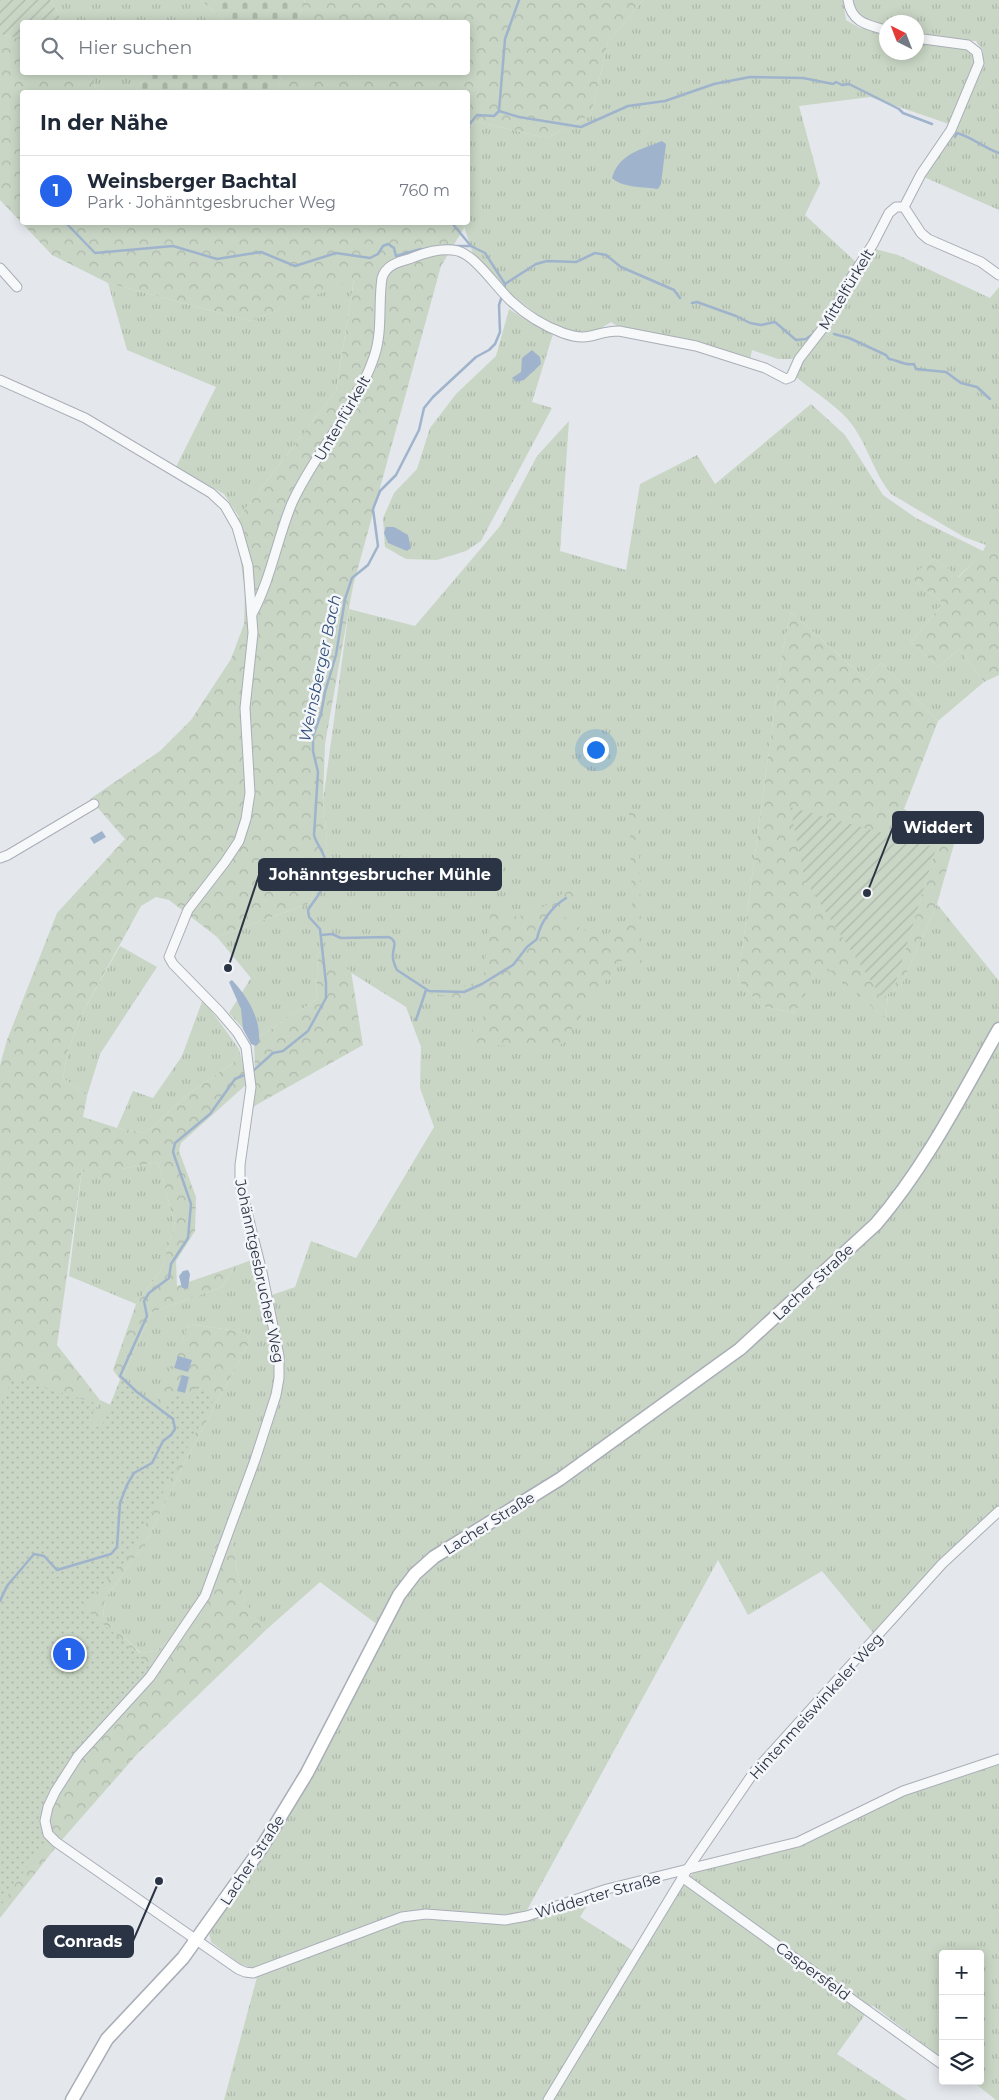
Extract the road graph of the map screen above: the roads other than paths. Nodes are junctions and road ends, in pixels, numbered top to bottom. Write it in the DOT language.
graph roads {
  1 [pos="848,0"];
  2 [pos="879,28"];
  3 [pos="924,39"];
  4 [pos="904,207"];
  5 [pos="0,268"];
  6 [pos="999,274"];
  7 [pos="18,287"];
  8 [pos="791,377"];
  9 [pos="0,380"];
  10 [pos="252,614"];
  11 [pos="94,804"];
  12 [pos="0,858"];
  13 [pos="999,1029"];
  14 [pos="999,1511"];
  15 [pos="999,1758"];
  16 [pos="684,1874"];
  17 [pos="198,1940"];
  18 [pos="939,2063"];
  19 [pos="72,2100"];
  20 [pos="548,2100"];
  1 -- 2 [label="street"];
  3 -- 4 [label="street, Mittelfürkelt"];
  4 -- 6 [label="street"];
  4 -- 8 [label="street, Mittelfürkelt"];
  5 -- 7 [label="street"];
  8 -- 10 [label="street, Untenfürkelt"];
  9 -- 10 [label="street, Johänntgesbrucher Weg"];
  10 -- 17 [label="street, Johänntgesbrucher Weg"];
  11 -- 12 [label="street"];
  13 -- 17 [label="street, Lacher Straße"];
  14 -- 16 [label="street, Hintenmeiswinkeler Weg"];
  15 -- 16 [label="street, Widderter Straße"];
  16 -- 17 [label="street, Widderter Straße"];
  16 -- 18 [label="street, Caspersfeld"];
  16 -- 20 [label="street, Hintenmeiswinkeler Weg"];
  17 -- 19 [label="street, Lacher Straße"];
}
